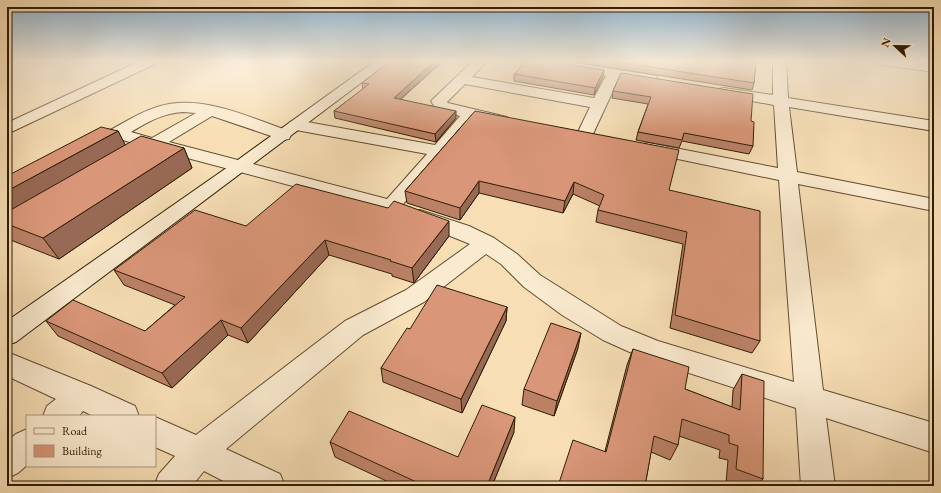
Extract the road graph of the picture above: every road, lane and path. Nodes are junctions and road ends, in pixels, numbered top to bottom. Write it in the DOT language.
graph roads {
  1 [pos="102,84"];
  2 [pos="351,84"];
  3 [pos="457,84"];
  4 [pos="484,84"];
  5 [pos="609,84"];
  6 [pos="780,84"];
  7 [pos="712,90"];
  8 [pos="781,101"];
  9 [pos="600,104"];
  10 [pos="210,111"];
  11 [pos="481,116"];
  12 [pos="518,123"];
  13 [pos="934,126"];
  14 [pos="7,129"];
  15 [pos="290,130"];
  16 [pos="118,134"];
  17 [pos="585,136"];
  18 [pos="155,143"];
  19 [pos="97,145"];
  20 [pos="631,145"];
  21 [pos="440,151"];
  22 [pos="134,155"];
  23 [pos="241,166"];
  24 [pos="788,175"];
  25 [pos="934,205"];
  26 [pos="391,206"];
  27 [pos="486,243"];
  28 [pos="7,335"];
  29 [pos="7,363"];
  30 [pos="81,395"];
  31 [pos="810,399"];
  32 [pos="59,415"];
  33 [pos="122,415"];
  34 [pos="156,431"];
  35 [pos="934,438"];
  36 [pos="26,445"];
  37 [pos="199,452"];
  38 [pos="7,462"];
  39 [pos="171,486"];
  40 [pos="268,486"];
  41 [pos="818,486"];
  1 -- 14 [label="street"];
  2 -- 15 [label="street"];
  3 -- 11 [label="street"];
  4 -- 9 [label="street"];
  5 -- 9 [label="street"];
  6 -- 8 [label="street"];
  7 -- 8 [label="street"];
  8 -- 13 [label="street"];
  8 -- 24 [label="street"];
  9 -- 17 [label="street"];
  10 -- 15 [label="street"];
  10 -- 16 [label="street"];
  10 -- 18 [label="street"];
  11 -- 12 [label="street"];
  11 -- 21 [label="street"];
  15 -- 21 [label="street"];
  15 -- 23 [label="street"];
  16 -- 18 [label="street"];
  16 -- 19 [label="street"];
  18 -- 22 [label="street"];
  18 -- 23 [label="street"];
  20 -- 24 [label="street"];
  21 -- 26 [label="street"];
  23 -- 26 [label="street"];
  23 -- 28 [label="street"];
  24 -- 25 [label="street"];
  24 -- 31 [label="street"];
  26 -- 27 [label="street"];
  27 -- 31 [label="street"];
  27 -- 37 [label="street"];
  29 -- 30 [label="street"];
  30 -- 32 [label="street"];
  30 -- 33 [label="street"];
  31 -- 35 [label="street"];
  31 -- 41 [label="street"];
  34 -- 37 [label="street"];
  36 -- 38 [label="street"];
  37 -- 39 [label="street"];
  37 -- 40 [label="street"];
}
